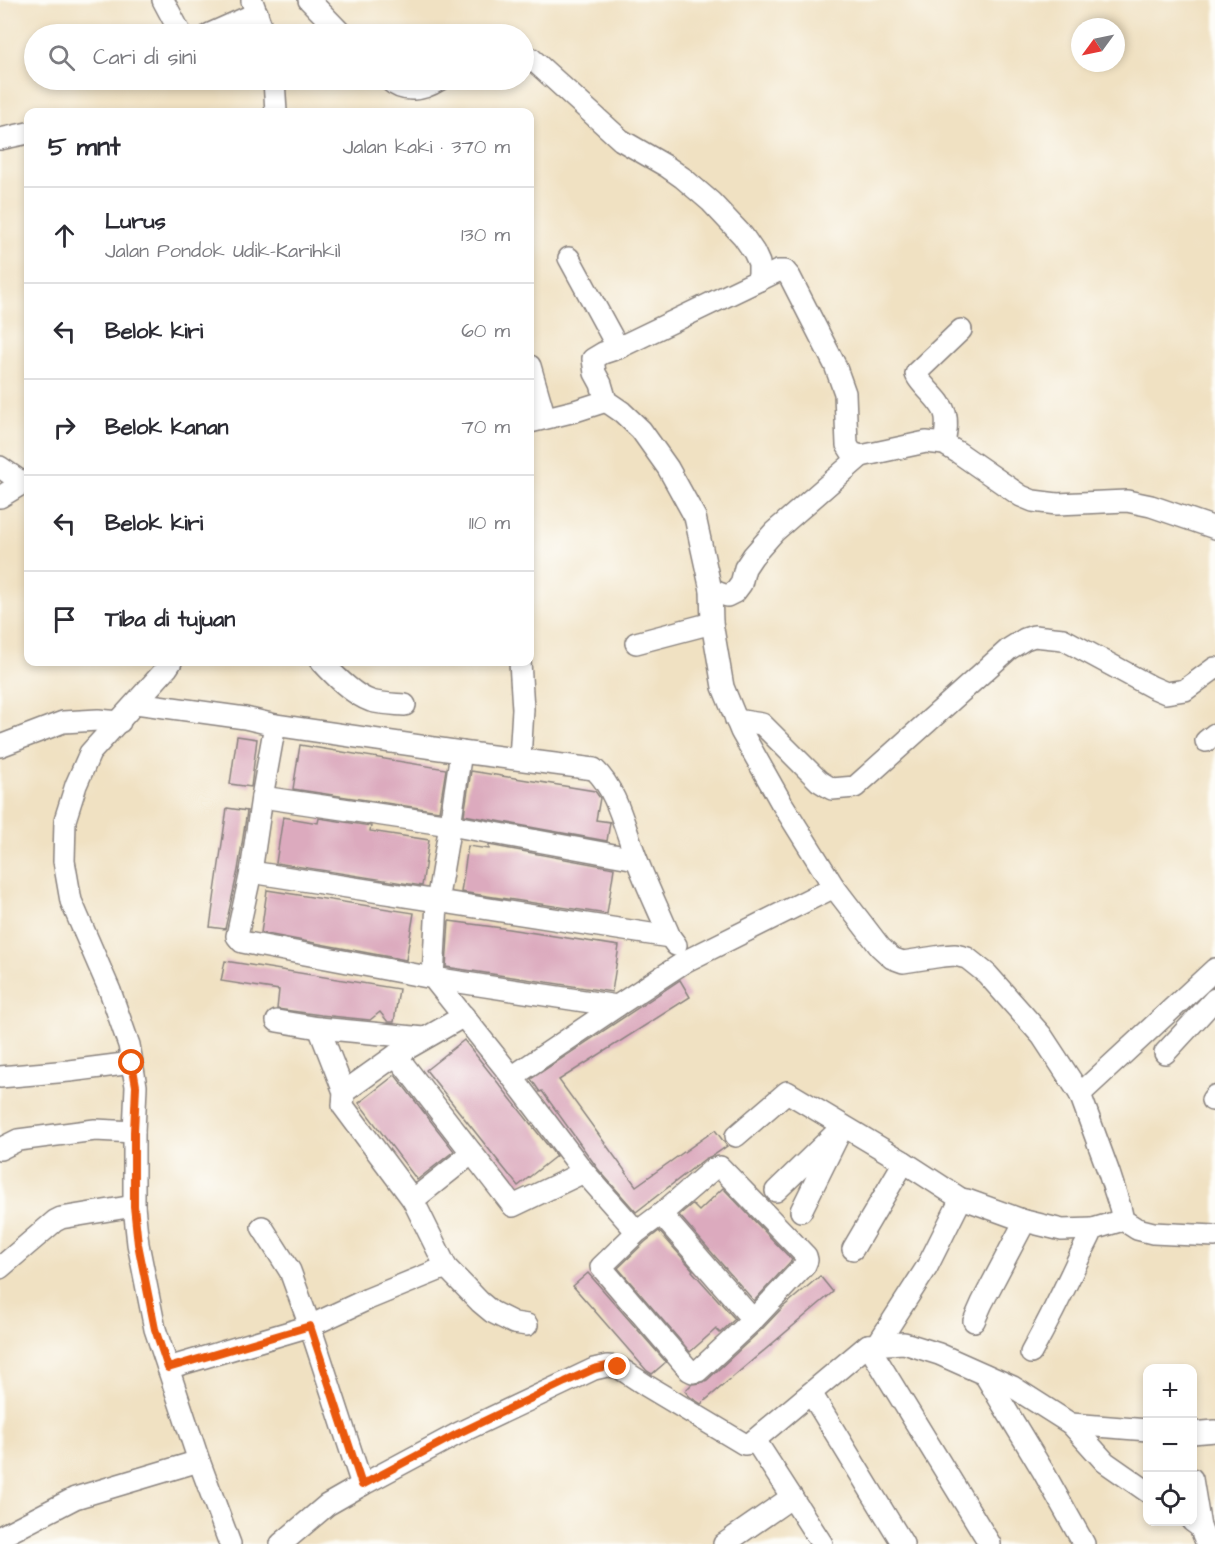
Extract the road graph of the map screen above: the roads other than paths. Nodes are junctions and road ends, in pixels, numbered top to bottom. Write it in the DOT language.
graph roads {
  1 [pos="163,0"];
  2 [pos="309,0"];
  3 [pos="255,7"];
  4 [pos="176,24"];
  5 [pos="227,24"];
  6 [pos="261,24"];
  7 [pos="332,24"];
  8 [pos="534,61"];
  9 [pos="275,90"];
  10 [pos="276,108"];
  11 [pos="24,134"];
  12 [pos="0,139"];
  13 [pos="569,258"];
  14 [pos="759,280"];
  15 [pos="961,330"];
  16 [pos="618,348"];
  17 [pos="534,397"];
  18 [pos="606,401"];
  19 [pos="537,420"];
  20 [pos="944,444"];
  21 [pos="861,456"];
  22 [pos="0,467"];
  23 [pos="24,481"];
  24 [pos="24,483"];
  25 [pos="0,497"];
  26 [pos="1215,528"];
  27 [pos="711,590"];
  28 [pos="712,623"];
  29 [pos="636,643"];
  30 [pos="168,666"];
  31 [pos="325,666"];
  32 [pos="520,666"];
  33 [pos="1215,668"];
  34 [pos="136,702"];
  35 [pos="405,705"];
  36 [pos="736,720"];
  37 [pos="120,722"];
  38 [pos="275,725"];
  39 [pos="0,746"];
  40 [pos="460,752"];
  41 [pos="520,759"];
  42 [pos="262,797"];
  43 [pos="450,825"];
  44 [pos="636,859"];
  45 [pos="251,872"];
  46 [pos="834,887"];
  47 [pos="437,902"];
  48 [pos="670,937"];
  49 [pos="686,961"];
  50 [pos="1215,969"];
  51 [pos="433,978"];
  52 [pos="1215,999"];
  53 [pos="616,1006"];
  54 [pos="464,1016"];
  55 [pos="277,1021"];
  56 [pos="319,1028"];
  57 [pos="424,1038"];
  58 [pos="1165,1053"];
  59 [pos="396,1055"];
  60 [pos="132,1063"];
  61 [pos="0,1077"];
  62 [pos="512,1077"];
  63 [pos="344,1092"];
  64 [pos="1080,1094"];
  65 [pos="843,1126"];
  66 [pos="134,1132"];
  67 [pos="736,1136"];
  68 [pos="0,1149"];
  69 [pos="472,1153"];
  70 [pos="904,1162"];
  71 [pos="584,1172"];
  72 [pos="776,1191"];
  73 [pos="962,1199"];
  74 [pos="413,1200"];
  75 [pos="134,1206"];
  76 [pos="801,1210"];
  77 [pos="661,1214"];
  78 [pos="1123,1220"];
  79 [pos="1024,1221"];
  80 [pos="262,1227"];
  81 [pos="1093,1229"];
  82 [pos="637,1232"];
  83 [pos="1215,1236"];
  84 [pos="853,1249"];
  85 [pos="446,1267"];
  86 [pos="0,1268"];
  87 [pos="753,1320"];
  88 [pos="975,1321"];
  89 [pos="527,1325"];
  90 [pos="310,1326"];
  91 [pos="872,1345"];
  92 [pos="1031,1353"];
  93 [pos="168,1368"];
  94 [pos="985,1375"];
  95 [pos="811,1393"];
  96 [pos="1071,1424"];
  97 [pos="1143,1430"];
  98 [pos="1215,1431"];
  99 [pos="1197,1433"];
  100 [pos="755,1440"];
  101 [pos="199,1461"];
  102 [pos="362,1485"];
  103 [pos="1143,1489"];
  104 [pos="792,1497"];
  105 [pos="1197,1512"];
  106 [pos="1200,1531"];
  107 [pos="0,1537"];
  108 [pos="230,1544"];
  109 [pos="281,1544"];
  110 [pos="724,1544"];
  111 [pos="822,1544"];
  112 [pos="903,1544"];
  113 [pos="990,1544"];
  114 [pos="1084,1544"];
  1 -- 4 [label="street"];
  2 -- 7 [label="street"];
  3 -- 5 [label="street"];
  3 -- 6 [label="street"];
  8 -- 14 [label="street"];
  9 -- 10 [label="street"];
  11 -- 12 [label="street"];
  13 -- 16 [label="street"];
  14 -- 16 [label="street"];
  14 -- 21 [label="street"];
  15 -- 20 [label="street"];
  16 -- 18 [label="street"];
  17 -- 19 [label="street"];
  18 -- 19 [label="street"];
  18 -- 27 [label="street"];
  20 -- 21 [label="street"];
  20 -- 26 [label="street"];
  21 -- 27 [label="street"];
  22 -- 23 [label="street"];
  24 -- 25 [label="street"];
  27 -- 28 [label="street"];
  28 -- 29 [label="street"];
  28 -- 36 [label="street"];
  30 -- 34 [label="street"];
  31 -- 35 [label="street"];
  32 -- 41 [label="street"];
  33 -- 36 [label="street"];
  34 -- 37 [label="street"];
  34 -- 38 [label="street"];
  36 -- 46 [label="street"];
  37 -- 39 [label="street"];
  37 -- 60 [label="street"];
  38 -- 40 [label="street"];
  38 -- 42 [label="street"];
  40 -- 41 [label="street"];
  40 -- 43 [label="street"];
  41 -- 44 [label="street"];
  42 -- 43 [label="street"];
  42 -- 45 [label="street"];
  43 -- 44 [label="street"];
  43 -- 47 [label="street"];
  44 -- 48 [label="street"];
  45 -- 47 [label="street"];
  45 -- 51 [label="street"];
  46 -- 49 [label="street"];
  46 -- 64 [label="street"];
  47 -- 48 [label="street"];
  47 -- 51 [label="street"];
  48 -- 49 [label="street"];
  49 -- 53 [label="street"];
  50 -- 64 [label="street"];
  51 -- 53 [label="street"];
  51 -- 54 [label="street"];
  52 -- 58 [label="street"];
  53 -- 62 [label="street"];
  54 -- 57 [label="street"];
  54 -- 62 [label="street"];
  55 -- 56 [label="street"];
  56 -- 57 [label="street"];
  56 -- 63 [label="street"];
  57 -- 59 [label="street"];
  59 -- 63 [label="street"];
  59 -- 69 [label="street"];
  60 -- 61 [label="street"];
  60 -- 66 [label="street"];
  62 -- 71 [label="street"];
  63 -- 74 [label="street"];
  64 -- 78 [label="street"];
  65 -- 67 [label="street"];
  65 -- 70 [label="street"];
  65 -- 72 [label="street"];
  65 -- 76 [label="street"];
  66 -- 68 [label="street"];
  66 -- 75 [label="street"];
  69 -- 71 [label="street"];
  69 -- 74 [label="street"];
  70 -- 73 [label="street"];
  70 -- 84 [label="street"];
  71 -- 82 [label="street"];
  73 -- 79 [label="street"];
  73 -- 91 [label="street"];
  74 -- 85 [label="street"];
  75 -- 86 [label="street"];
  75 -- 93 [label="street"];
  77 -- 82 [label="street"];
  77 -- 87 [label="street"];
  77 -- 87 [label="street"];
  78 -- 81 [label="street"];
  78 -- 83 [label="street"];
  79 -- 81 [label="street"];
  79 -- 88 [label="street"];
  80 -- 90 [label="street"];
  81 -- 92 [label="street"];
  82 -- 87 [label="street"];
  85 -- 89 [label="street"];
  85 -- 90 [label="street"];
  90 -- 93 [label="street"];
  90 -- 102 [label="street"];
  91 -- 94 [label="street"];
  91 -- 95 [label="street"];
  91 -- 113 [label="street"];
  93 -- 101 [label="street"];
  94 -- 96 [label="street"];
  94 -- 114 [label="street"];
  95 -- 100 [label="street"];
  95 -- 112 [label="street"];
  96 -- 97 [label="street"];
  96 -- 103 [label="street"];
  98 -- 99 [label="street"];
  100 -- 102 [label="street"];
  100 -- 104 [label="street"];
  101 -- 107 [label="street"];
  101 -- 108 [label="street"];
  102 -- 109 [label="street"];
  104 -- 110 [label="street"];
  104 -- 111 [label="street"];
  105 -- 106 [label="street"];
}
